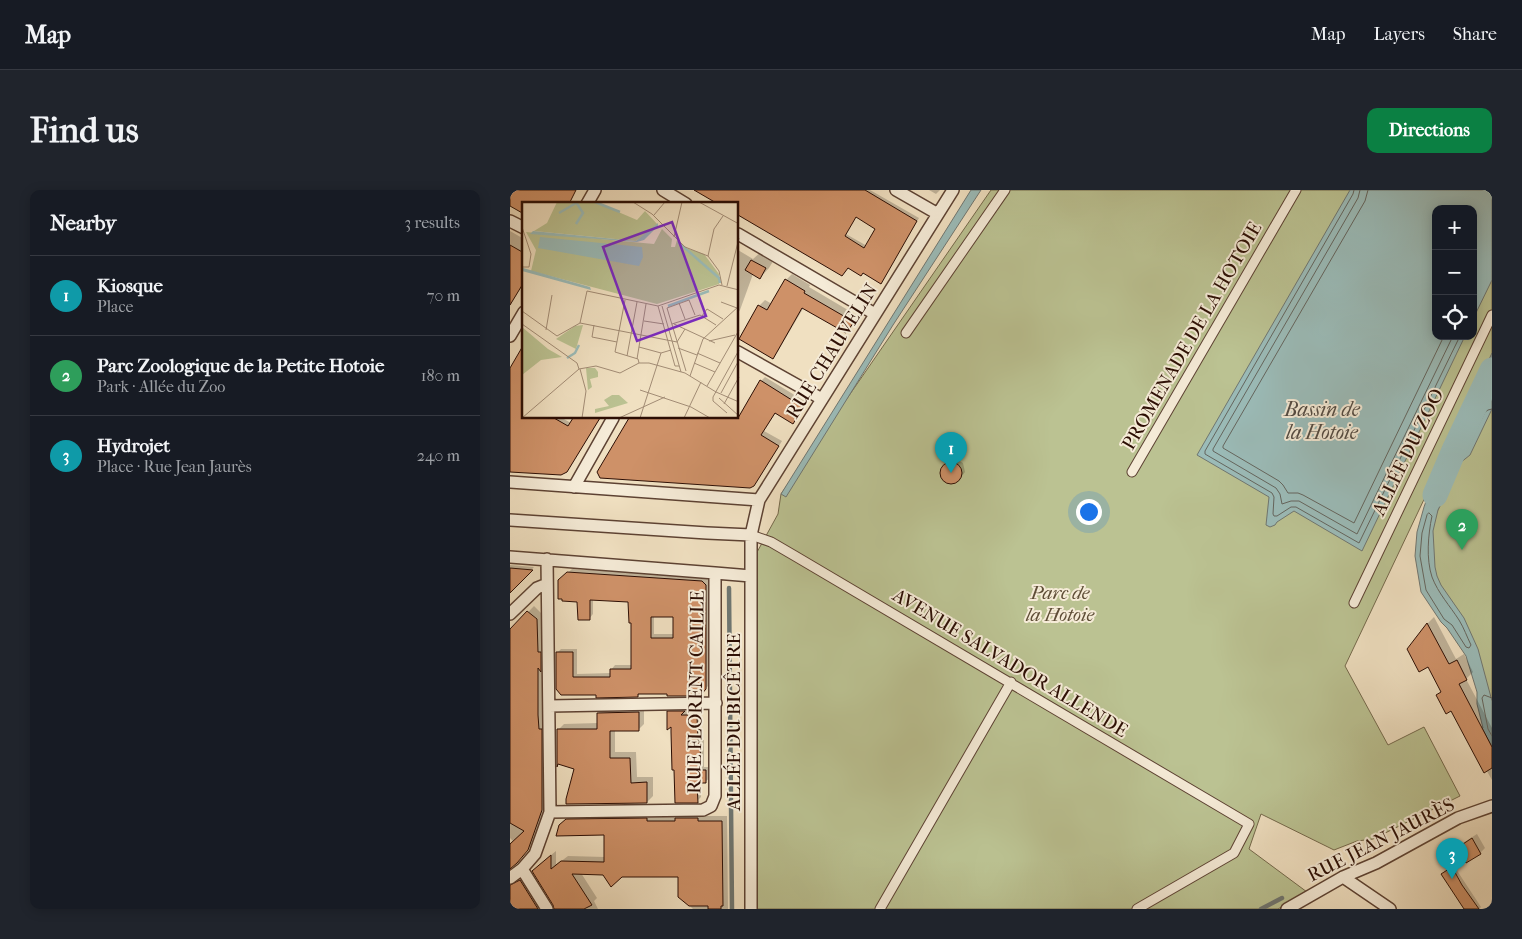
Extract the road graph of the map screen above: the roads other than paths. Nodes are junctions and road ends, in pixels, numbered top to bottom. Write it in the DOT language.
graph roads {
  1 [pos="595,190"];
  2 [pos="663,190"];
  3 [pos="896,190"];
  4 [pos="953,190"];
  5 [pos="1005,190"];
  6 [pos="1296,190"];
  7 [pos="588,202"];
  8 [pos="683,202"];
  9 [pos="938,214"];
  10 [pos="510,221"];
  11 [pos="522,227"];
  12 [pos="739,235"];
  13 [pos="875,314"];
  14 [pos="1492,314"];
  15 [pos="522,315"];
  16 [pos="906,333"];
  17 [pos="510,336"];
  18 [pos="739,353"];
  19 [pos="822,399"];
  20 [pos="612,419"];
  21 [pos="1132,472"];
  22 [pos="510,482"];
  23 [pos="574,487"];
  24 [pos="759,500"];
  25 [pos="510,520"];
  26 [pos="752,534"];
  27 [pos="510,557"];
  28 [pos="547,559"];
  29 [pos="715,573"];
  30 [pos="751,576"];
  31 [pos="547,584"];
  32 [pos="1354,603"];
  33 [pos="510,614"];
  34 [pos="1011,682"];
  35 [pos="716,703"];
  36 [pos="549,706"];
  37 [pos="1492,806"];
  38 [pos="550,812"];
  39 [pos="522,869"];
  40 [pos="510,878"];
  41 [pos="1343,878"];
  42 [pos="547,909"];
  43 [pos="751,909"];
  44 [pos="880,909"];
  45 [pos="1137,909"];
  46 [pos="1287,909"];
  47 [pos="1390,909"];
  1 -- 7 [label="street"];
  2 -- 8 [label="street"];
  3 -- 9 [label="street"];
  4 -- 9 [label="street, RUE CHAUVELIN"];
  5 -- 16 [label="street"];
  6 -- 21 [label="street, PROMENADE DE LA HOTOIE"];
  9 -- 13 [label="street, RUE CHAUVELIN"];
  10 -- 11 [label="street"];
  12 -- 13 [label="street"];
  13 -- 19 [label="street, RUE CHAUVELIN"];
  14 -- 32 [label="street, ALLÉE DU ZOO"];
  15 -- 17 [label="street"];
  18 -- 19 [label="street"];
  19 -- 24 [label="street, RUE CHAUVELIN"];
  20 -- 23 [label="street"];
  22 -- 23 [label="street"];
  23 -- 24 [label="street"];
  24 -- 26 [label="street, RUE CHAUVELIN"];
  25 -- 26 [label="street"];
  26 -- 30 [label="street, ALLÉE DU BICÊTRE"];
  26 -- 34 [label="street, AVENUE SALVADOR ALLENDE"];
  27 -- 28 [label="street"];
  28 -- 29 [label="street"];
  28 -- 31 [label="street"];
  29 -- 30 [label="street, RUE FLORENT CAILLE"];
  29 -- 35 [label="street, RUE FLORENT CAILLE"];
  30 -- 43 [label="street, ALLÉE DU BICÊTRE"];
  31 -- 33 [label="street"];
  31 -- 36 [label="street"];
  34 -- 44 [label="street"];
  34 -- 45 [label="street, AVENUE SALVADOR ALLENDE"];
  35 -- 36 [label="street"];
  35 -- 38 [label="street, RUE FLORENT CAILLE"];
  36 -- 38 [label="street"];
  37 -- 41 [label="street, RUE JEAN JAURÈS"];
  38 -- 39 [label="street"];
  39 -- 40 [label="street"];
  39 -- 42 [label="street"];
  41 -- 46 [label="street, RUE JEAN JAURÈS"];
  41 -- 47 [label="street"];
}
